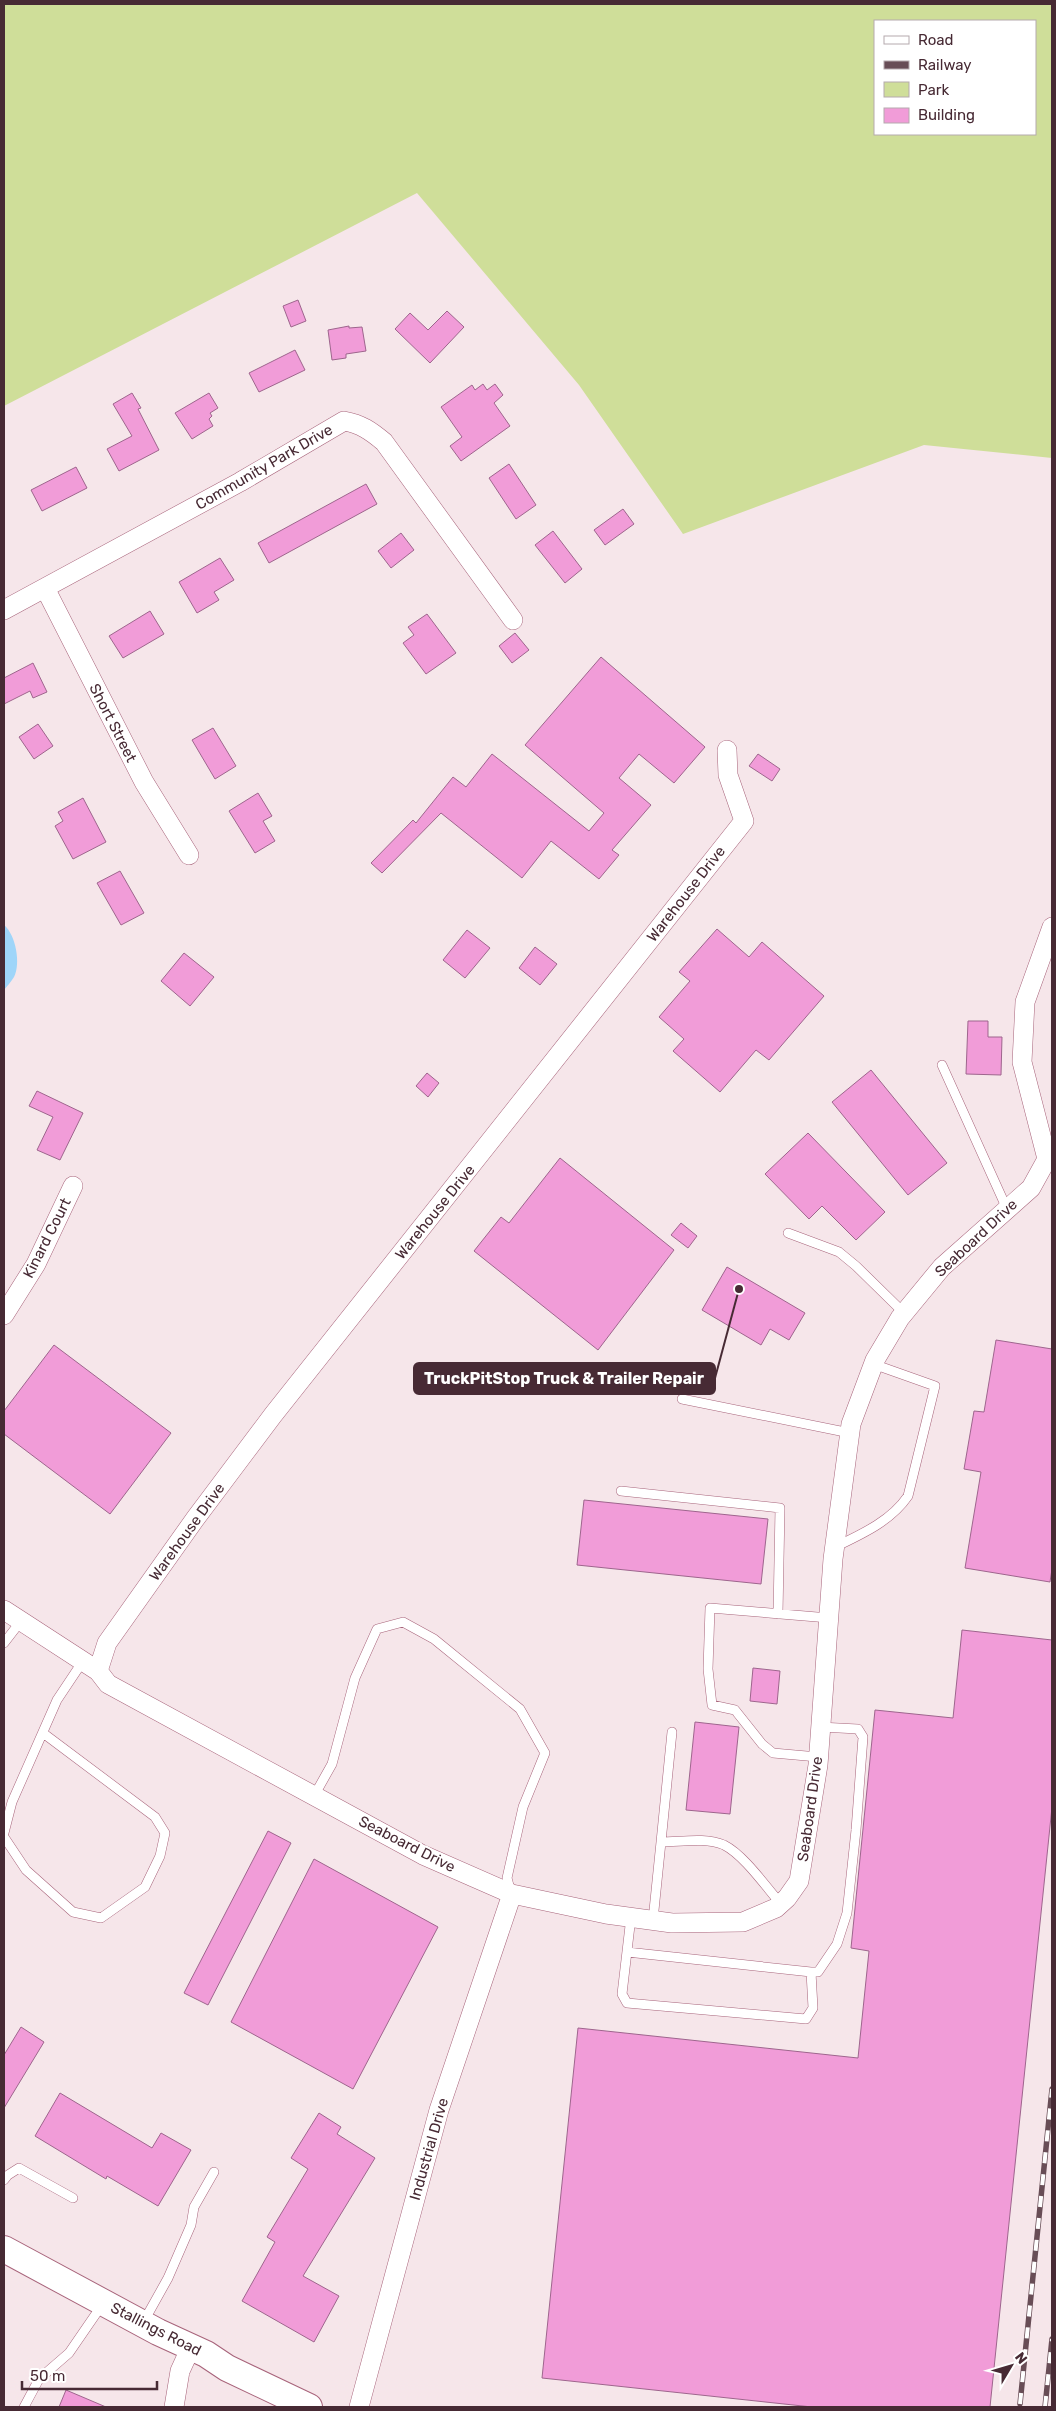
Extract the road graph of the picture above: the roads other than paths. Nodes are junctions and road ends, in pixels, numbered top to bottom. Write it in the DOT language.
graph roads {
  1 [pos="45,588"];
  2 [pos="4,610"];
  3 [pos="513,620"];
  4 [pos="727,750"];
  5 [pos="189,855"];
  6 [pos="1052,927"];
  7 [pos="942,1065"];
  8 [pos="73,1186"];
  9 [pos="1007,1209"];
  10 [pos="788,1233"];
  11 [pos="904,1312"];
  12 [pos="4,1315"];
  13 [pos="873,1364"];
  14 [pos="682,1399"];
  15 [pos="850,1433"];
  16 [pos="621,1491"];
  17 [pos="834,1547"];
  18 [pos="4,1610"];
  19 [pos="778,1614"];
  20 [pos="829,1618"];
  21 [pos="21,1621"];
  22 [pos="4,1643"];
  23 [pos="90,1666"];
  24 [pos="820,1727"];
  25 [pos="672,1732"];
  26 [pos="43,1733"];
  27 [pos="818,1758"];
  28 [pos="314,1796"];
  29 [pos="4,1833"];
  30 [pos="4,1837"];
  31 [pos="661,1842"];
  32 [pos="512,1894"];
  33 [pos="781,1904"];
  34 [pos="631,1917"];
  35 [pos="652,1920"];
  36 [pos="627,1952"];
  37 [pos="811,1972"];
  38 [pos="214,2172"];
  39 [pos="4,2180"];
  40 [pos="73,2198"];
  41 [pos="4,2249"];
  42 [pos="104,2303"];
  43 [pos="142,2324"];
  44 [pos="191,2347"];
  45 [pos="24,2407"];
  46 [pos="174,2407"];
  47 [pos="309,2407"];
  48 [pos="359,2407"];
  1 -- 2 [label="street, Community Park Drive"];
  1 -- 3 [label="street, Community Park Drive"];
  1 -- 5 [label="street, Short Street"];
  4 -- 23 [label="street, Warehouse Drive"];
  6 -- 9 [label="street, Seaboard Drive"];
  7 -- 9 [label="lane"];
  8 -- 12 [label="street, Kinard Court"];
  9 -- 11 [label="street, Seaboard Drive"];
  10 -- 11 [label="lane"];
  11 -- 13 [label="street, Seaboard Drive"];
  13 -- 15 [label="street, Seaboard Drive"];
  13 -- 17 [label="lane"];
  14 -- 15 [label="lane"];
  15 -- 17 [label="street, Seaboard Drive"];
  16 -- 19 [label="lane"];
  17 -- 20 [label="street, Seaboard Drive"];
  18 -- 21 [label="street, Seaboard Drive"];
  19 -- 20 [label="lane"];
  19 -- 27 [label="lane"];
  20 -- 24 [label="street, Seaboard Drive"];
  21 -- 22 [label="lane"];
  21 -- 23 [label="street, Seaboard Drive"];
  23 -- 26 [label="lane"];
  23 -- 28 [label="street, Seaboard Drive"];
  24 -- 27 [label="street, Seaboard Drive"];
  24 -- 37 [label="lane"];
  25 -- 31 [label="lane"];
  26 -- 29 [label="lane"];
  26 -- 30 [label="lane"];
  27 -- 33 [label="street, Seaboard Drive"];
  28 -- 32 [label="street, Seaboard Drive"];
  28 -- 32 [label="lane"];
  31 -- 33 [label="lane"];
  31 -- 35 [label="lane"];
  32 -- 34 [label="street, Seaboard Drive"];
  32 -- 48 [label="street, Industrial Drive"];
  33 -- 35 [label="street, Seaboard Drive"];
  34 -- 35 [label="street, Seaboard Drive"];
  34 -- 36 [label="lane"];
  36 -- 37 [label="lane"];
  36 -- 37 [label="lane"];
  38 -- 43 [label="lane"];
  39 -- 40 [label="lane"];
  41 -- 42 [label="main road, Stallings Road"];
  42 -- 43 [label="main road, Stallings Road"];
  42 -- 45 [label="lane"];
  43 -- 44 [label="main road, Stallings Road"];
  44 -- 46 [label="street"];
  44 -- 47 [label="main road, Stallings Road"];
}
